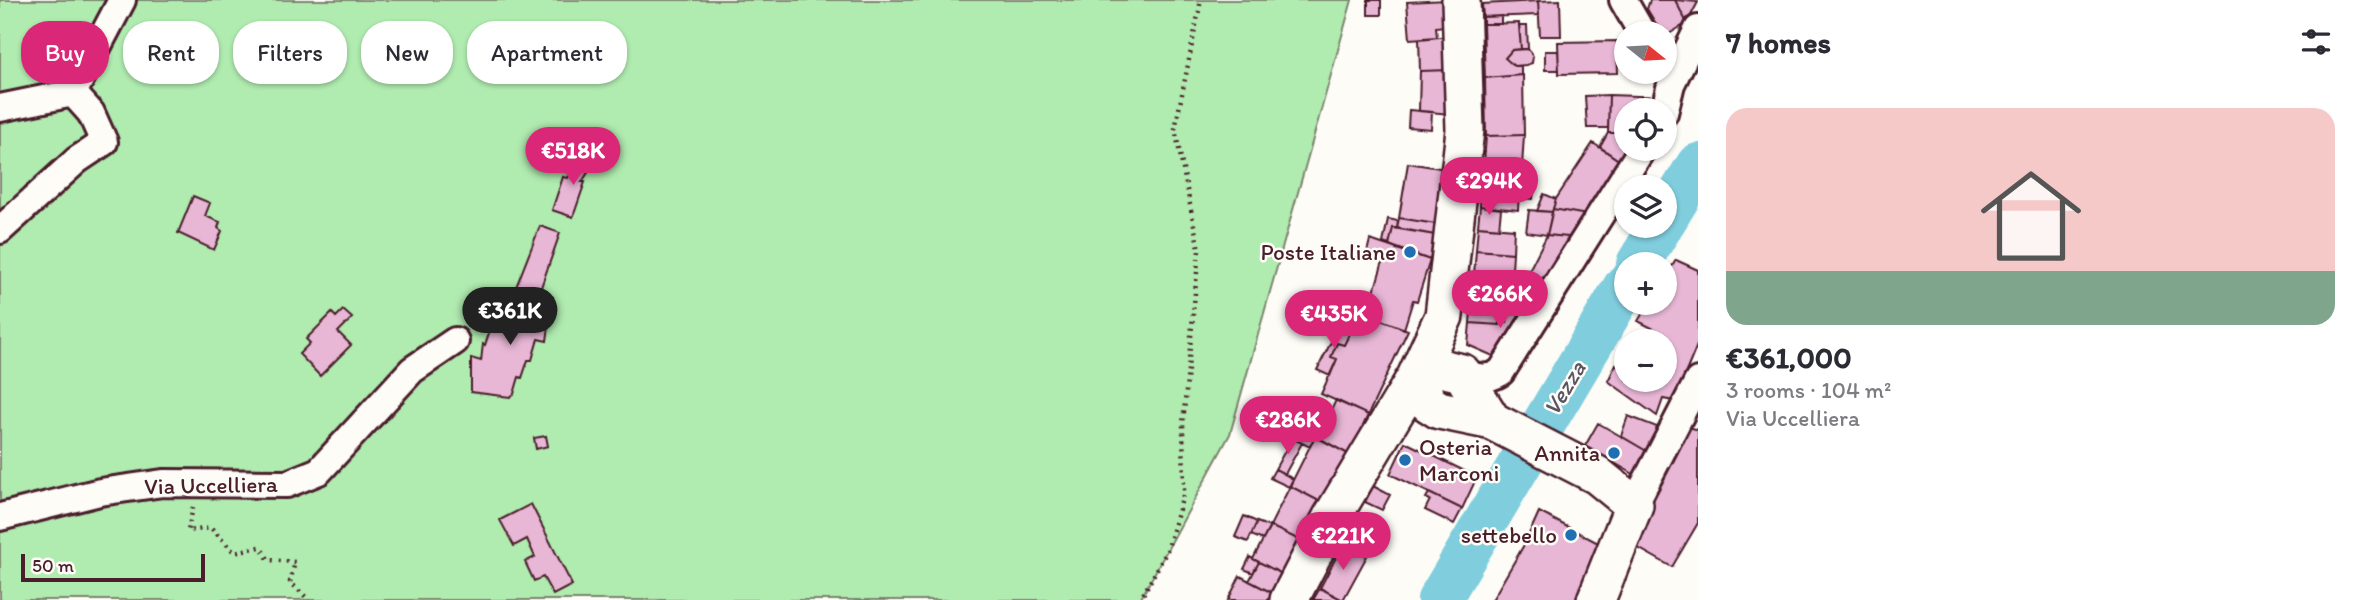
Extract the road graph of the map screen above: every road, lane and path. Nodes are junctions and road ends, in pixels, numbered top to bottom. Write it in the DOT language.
graph roads {
  1 [pos="122,0"];
  2 [pos="1201,0"];
  3 [pos="1461,0"];
  4 [pos="1623,0"];
  5 [pos="1635,21"];
  6 [pos="1698,29"];
  7 [pos="1677,60"];
  8 [pos="73,93"];
  9 [pos="0,108"];
  10 [pos="1634,161"];
  11 [pos="0,230"];
  12 [pos="1444,316"];
  13 [pos="455,341"];
  14 [pos="1462,373"];
  15 [pos="1416,377"];
  16 [pos="1698,381"];
  17 [pos="1492,421"];
  18 [pos="204,503"];
  19 [pos="1634,505"];
  20 [pos="0,517"];
  21 [pos="309,600"];
  22 [pos="1140,600"];
  23 [pos="1289,600"];
  24 [pos="1596,600"];
  1 -- 8 [label="street"];
  2 -- 22 [label="path"];
  3 -- 12 [label="main road"];
  4 -- 5 [label="street"];
  6 -- 7 [label="street"];
  8 -- 9 [label="street"];
  8 -- 11 [label="street"];
  10 -- 14 [label="street"];
  12 -- 14 [label="main road"];
  12 -- 15 [label="main road"];
  13 -- 20 [label="street, Via Uccelliera"];
  14 -- 15 [label="main road"];
  14 -- 17 [label="main road"];
  15 -- 17 [label="main road"];
  15 -- 23 [label="main road"];
  16 -- 19 [label="street"];
  17 -- 19 [label="main road"];
  18 -- 21 [label="path"];
  19 -- 24 [label="main road"];
}
